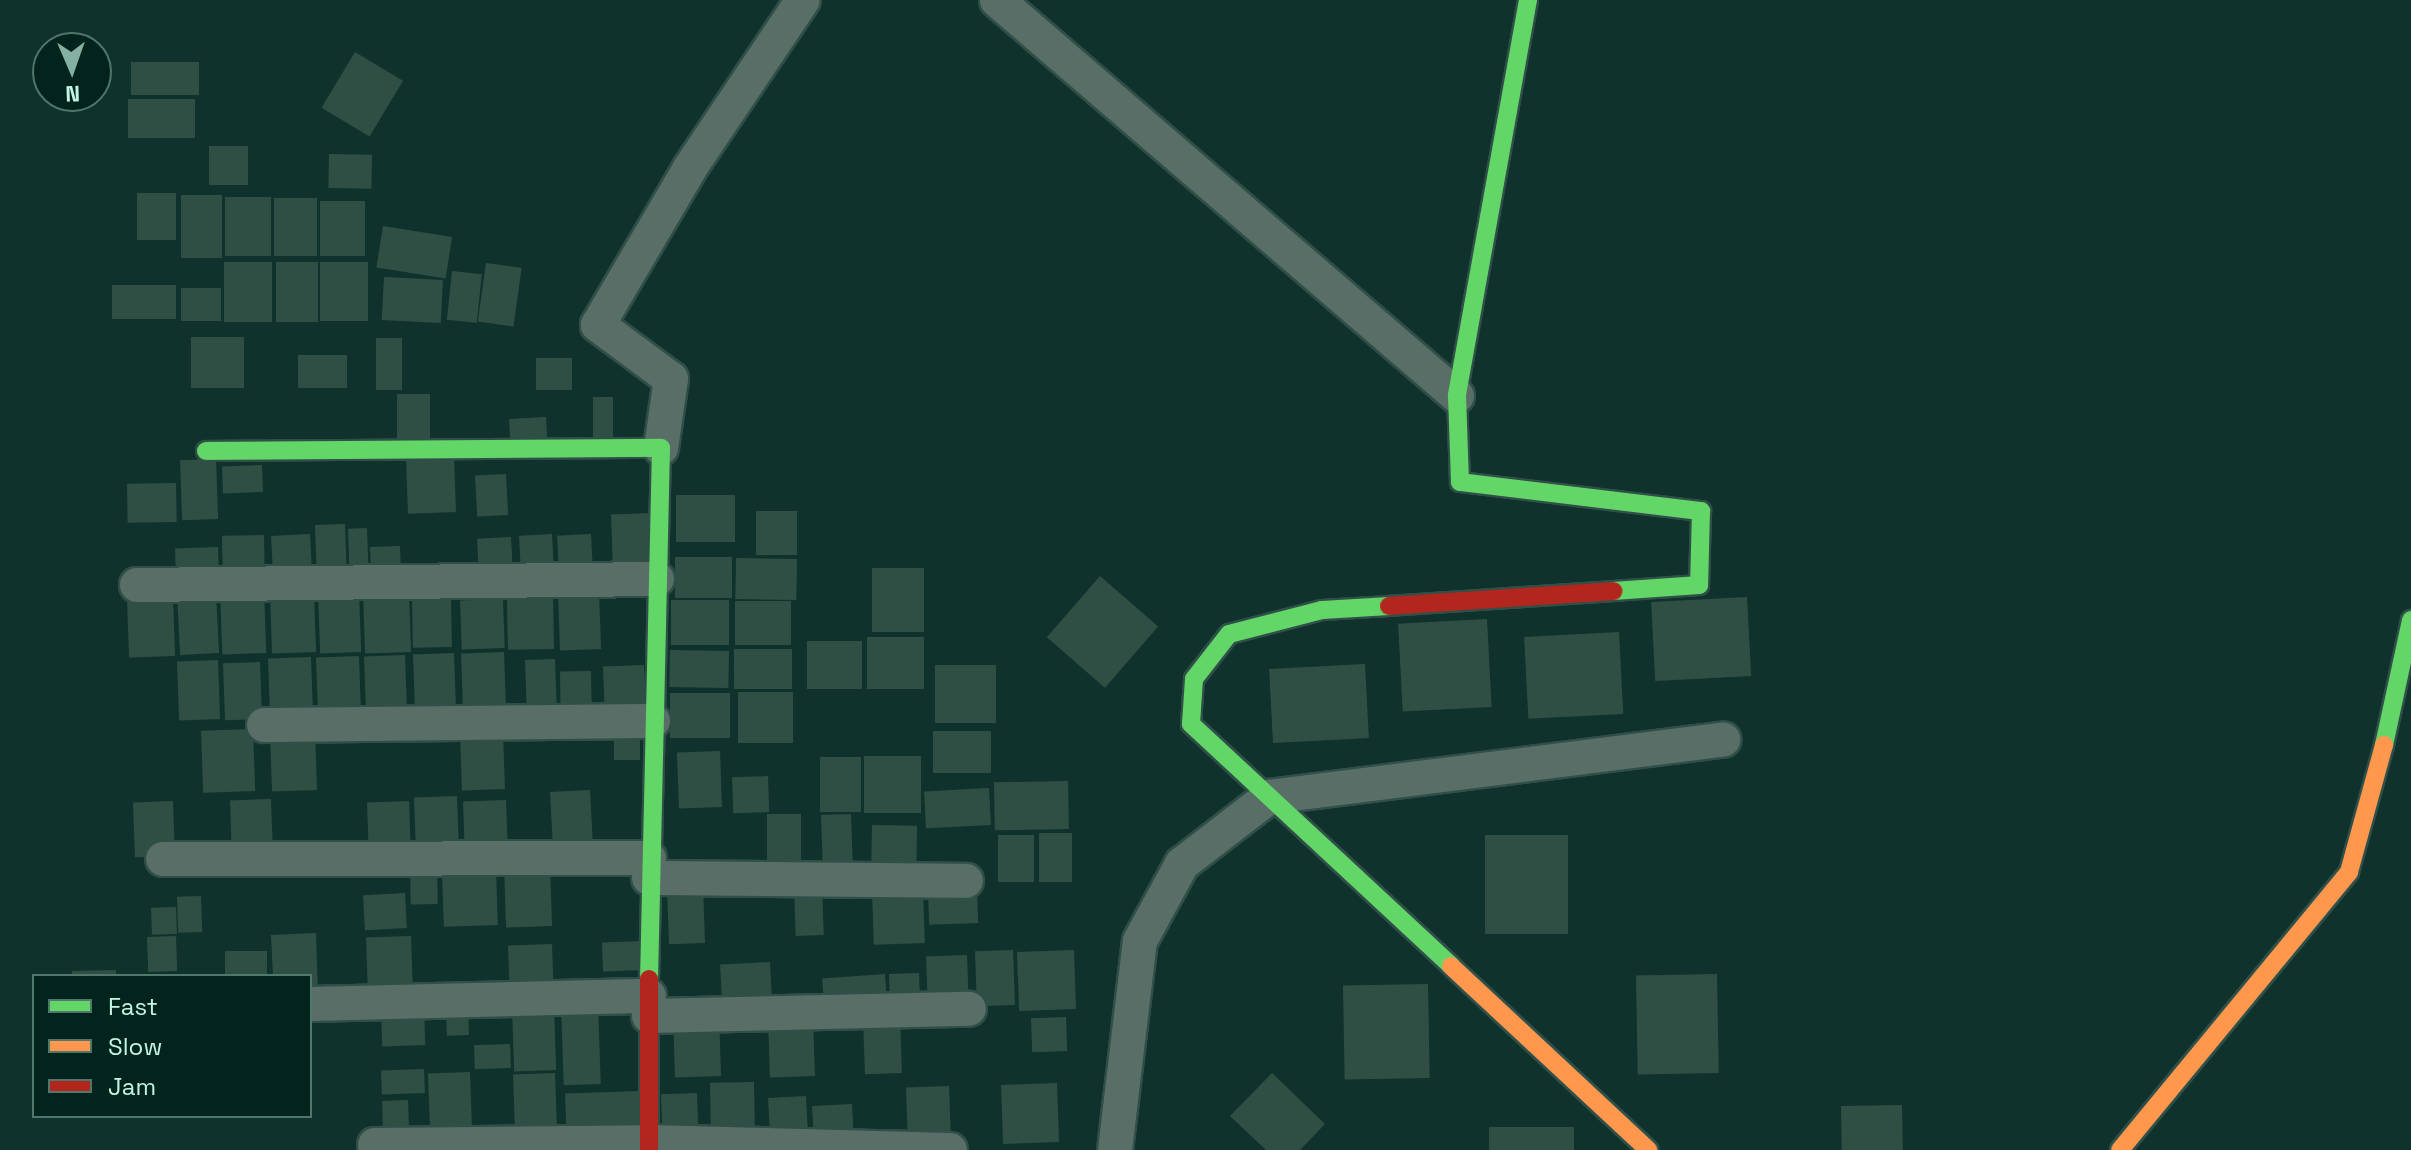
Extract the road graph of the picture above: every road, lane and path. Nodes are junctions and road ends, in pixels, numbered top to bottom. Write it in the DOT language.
graph roads {
  1 [pos="803,0"];
  2 [pos="997,0"];
  3 [pos="1528,0"];
  4 [pos="1457,396"];
  5 [pos="661,448"];
  6 [pos="206,451"];
  7 [pos="657,579"];
  8 [pos="137,585"];
  9 [pos="2411,620"];
  10 [pos="653,721"];
  11 [pos="264,725"];
  12 [pos="1723,740"];
  13 [pos="1269,797"];
  14 [pos="163,859"];
  15 [pos="649,868"];
  16 [pos="966,881"];
  17 [pos="312,1004"];
  18 [pos="649,1006"];
  19 [pos="969,1009"];
  20 [pos="375,1145"];
  21 [pos="649,1146"];
  22 [pos="950,1150"];
  23 [pos="1115,1150"];
  24 [pos="1648,1150"];
  25 [pos="2120,1150"];
  1 -- 5 [label="street"];
  2 -- 4 [label="street"];
  3 -- 4 [label="street"];
  4 -- 13 [label="street"];
  5 -- 6 [label="street"];
  5 -- 7 [label="street"];
  7 -- 8 [label="street"];
  7 -- 10 [label="street"];
  9 -- 25 [label="street"];
  10 -- 11 [label="street"];
  10 -- 15 [label="street"];
  12 -- 13 [label="street"];
  13 -- 23 [label="street"];
  13 -- 24 [label="street"];
  14 -- 15 [label="street"];
  15 -- 16 [label="street"];
  15 -- 18 [label="street"];
  17 -- 18 [label="street"];
  18 -- 19 [label="street"];
  18 -- 21 [label="street"];
  20 -- 21 [label="street"];
  21 -- 22 [label="street"];
}
